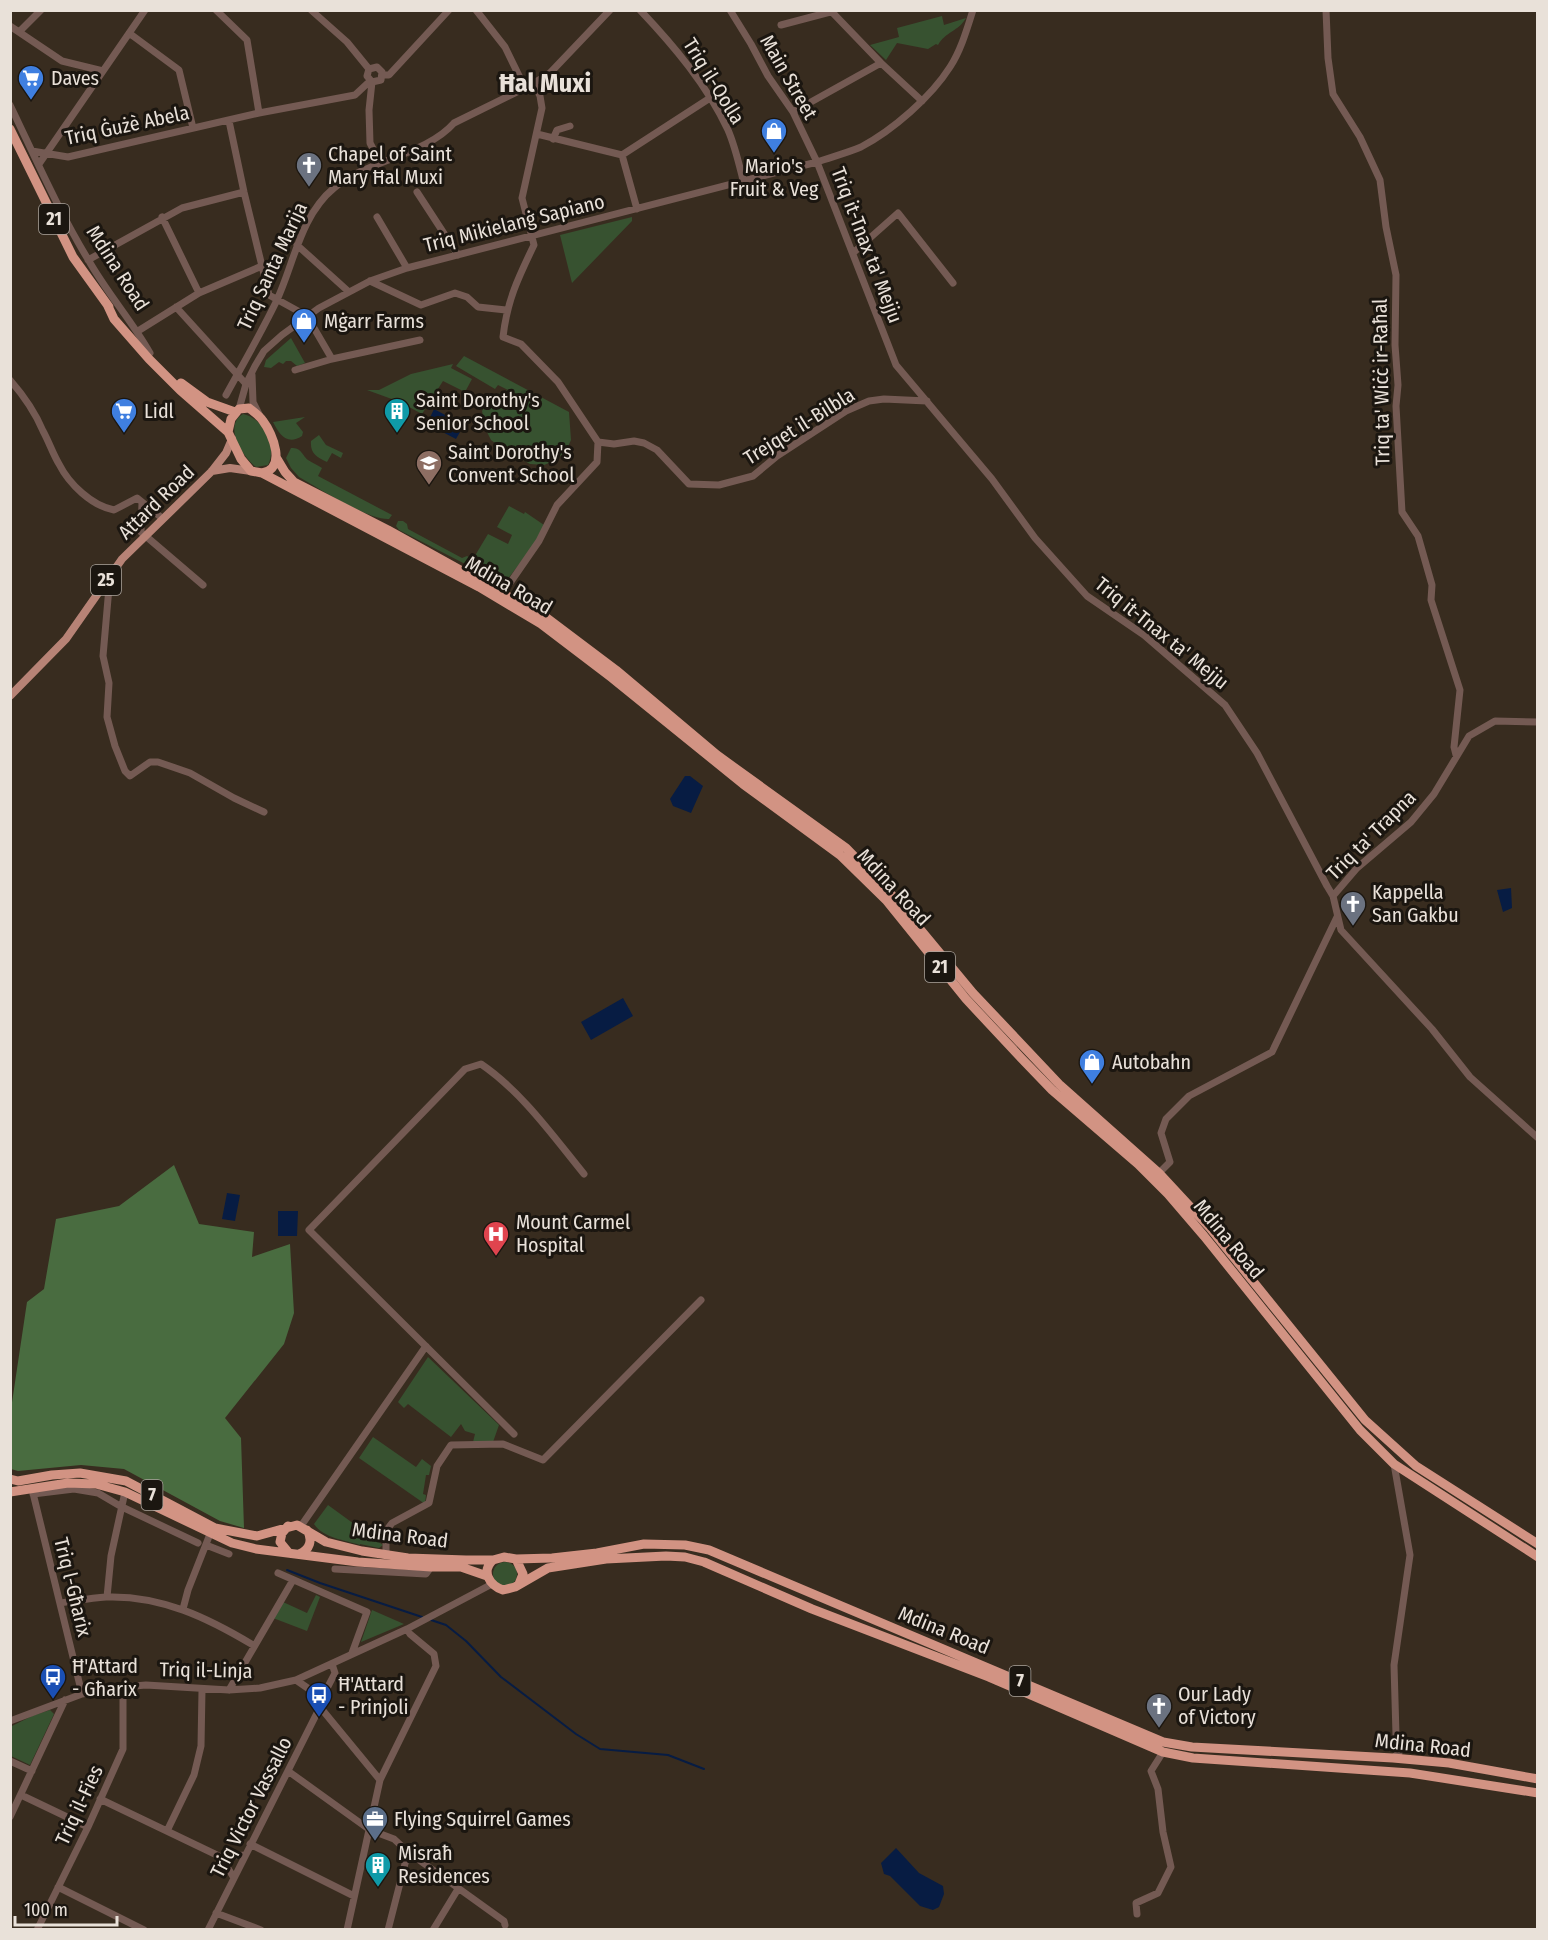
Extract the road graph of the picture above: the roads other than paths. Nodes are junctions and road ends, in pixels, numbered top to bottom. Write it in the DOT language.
graph roads {
  1 [pos="41,10"];
  2 [pos="145,10"];
  3 [pos="303,10"];
  4 [pos="311,10"];
  5 [pos="449,10"];
  6 [pos="476,10"];
  7 [pos="610,10"];
  8 [pos="640,10"];
  9 [pos="730,10"];
  10 [pos="973,10"];
  11 [pos="1326,10"];
  12 [pos="219,11"];
  13 [pos="833,11"];
  14 [pos="318,18"];
  15 [pos="781,25"];
  16 [pos="10,26"];
  17 [pos="20,31"];
  18 [pos="129,33"];
  19 [pos="881,63"];
  20 [pos="369,69"];
  21 [pos="103,71"];
  22 [pos="383,75"];
  23 [pos="371,82"];
  24 [pos="534,84"];
  25 [pos="525,88"];
  26 [pos="710,98"];
  27 [pos="922,101"];
  28 [pos="10,105"];
  29 [pos="793,112"];
  30 [pos="259,113"];
  31 [pos="229,121"];
  32 [pos="570,126"];
  33 [pos="193,128"];
  34 [pos="10,129"];
  35 [pos="537,134"];
  36 [pos="553,139"];
  37 [pos="32,151"];
  38 [pos="46,154"];
  39 [pos="622,155"];
  40 [pos="380,162"];
  41 [pos="817,162"];
  42 [pos="39,164"];
  43 [pos="743,180"];
  44 [pos="244,192"];
  45 [pos="417,192"];
  46 [pos="637,209"];
  47 [pos="162,217"];
  48 [pos="377,217"];
  49 [pos="532,236"];
  50 [pos="297,245"];
  51 [pos="854,253"];
  52 [pos="458,255"];
  53 [pos="88,260"];
  54 [pos="262,266"];
  55 [pos="407,268"];
  56 [pos="370,281"];
  57 [pos="953,283"];
  58 [pos="349,292"];
  59 [pos="199,293"];
  60 [pos="277,300"];
  61 [pos="106,304"];
  62 [pos="176,307"];
  63 [pos="506,310"];
  64 [pos="307,316"];
  65 [pos="138,331"];
  66 [pos="420,340"];
  67 [pos="150,353"];
  68 [pos="332,359"];
  69 [pos="295,370"];
  70 [pos="238,374"];
  71 [pos="252,375"];
  72 [pos="10,380"];
  73 [pos="246,384"];
  74 [pos="226,395"];
  75 [pos="927,401"];
  76 [pos="237,411"];
  77 [pos="260,417"];
  78 [pos="230,436"];
  79 [pos="598,442"];
  80 [pos="276,457"];
  81 [pos="212,471"];
  82 [pos="251,471"];
  83 [pos="262,473"];
  84 [pos="141,503"];
  85 [pos="162,518"];
  86 [pos="143,536"];
  87 [pos="110,573"];
  88 [pos="203,585"];
  89 [pos="503,593"];
  90 [pos="10,696"];
  91 [pos="1538,722"];
  92 [pos="1456,755"];
  93 [pos="264,812"];
  94 [pos="1333,896"];
  95 [pos="1337,917"];
  96 [pos="1538,1138"];
  97 [pos="1159,1173"];
  98 [pos="584,1174"];
  99 [pos="701,1300"];
  100 [pos="426,1346"];
  101 [pos="514,1434"];
  102 [pos="1394,1464"];
  103 [pos="10,1479"];
  104 [pos="32,1491"];
  105 [pos="10,1492"];
  106 [pos="125,1492"];
  107 [pos="120,1506"];
  108 [pos="288,1526"];
  109 [pos="304,1528"];
  110 [pos="210,1534"];
  111 [pos="202,1544"];
  112 [pos="1538,1544"];
  113 [pos="229,1554"];
  114 [pos="294,1554"];
  115 [pos="386,1555"];
  116 [pos="1538,1557"];
  117 [pos="516,1559"];
  118 [pos="493,1560"];
  119 [pos="360,1566"];
  120 [pos="335,1569"];
  121 [pos="278,1573"];
  122 [pos="292,1580"];
  123 [pos="490,1580"];
  124 [pos="519,1584"];
  125 [pos="107,1597"];
  126 [pos="60,1603"];
  127 [pos="183,1609"];
  128 [pos="407,1629"];
  129 [pos="253,1645"];
  130 [pos="352,1653"];
  131 [pos="332,1664"];
  132 [pos="296,1680"];
  133 [pos="123,1687"];
  134 [pos="202,1690"];
  135 [pos="229,1690"];
  136 [pos="82,1694"];
  137 [pos="322,1698"];
  138 [pos="65,1700"];
  139 [pos="320,1707"];
  140 [pos="10,1721"];
  141 [pos="1163,1752"];
  142 [pos="1393,1758"];
  143 [pos="10,1761"];
  144 [pos="32,1770"];
  145 [pos="288,1771"];
  146 [pos="1538,1779"];
  147 [pos="380,1780"];
  148 [pos="1538,1793"];
  149 [pos="21,1795"];
  150 [pos="100,1799"];
  151 [pos="10,1817"];
  152 [pos="88,1827"];
  153 [pos="370,1830"];
  154 [pos="167,1831"];
  155 [pos="250,1844"];
  156 [pos="408,1852"];
  157 [pos="245,1855"];
  158 [pos="221,1857"];
  159 [pos="234,1878"];
  160 [pos="58,1887"];
  161 [pos="458,1889"];
  162 [pos="354,1896"];
  163 [pos="216,1912"];
  164 [pos="1137,1914"];
  165 [pos="505,1925"];
  166 [pos="131,1927"];
  167 [pos="37,1929"];
  168 [pos="144,1929"];
  169 [pos="208,1929"];
  170 [pos="261,1929"];
  171 [pos="347,1929"];
  172 [pos="388,1929"];
  173 [pos="433,1929"];
  1 -- 17 [label="street"];
  2 -- 18 [label="street"];
  3 -- 14 [label="street"];
  4 -- 14 [label="street"];
  5 -- 22 [label="street"];
  6 -- 25 [label="street"];
  7 -- 24 [label="street, Triq Santa Marija"];
  8 -- 26 [label="street, Triq il-Qolla"];
  9 -- 29 [label="street, Main Street"];
  10 -- 27 [label="street, Triq Mikielanġ Sapiano"];
  11 -- 92 [label="street, Triq ta' Wiċċ ir-Raħal"];
  12 -- 30 [label="street"];
  13 -- 15 [label="street"];
  13 -- 19 [label="street"];
  14 -- 20 [label="street"];
  16 -- 17 [label="street"];
  17 -- 21 [label="street"];
  18 -- 21 [label="street"];
  18 -- 33 [label="street"];
  19 -- 27 [label="street"];
  19 -- 29 [label="street"];
  20 -- 22 [label="street"];
  20 -- 23 [label="street"];
  21 -- 38 [label="street"];
  22 -- 23 [label="street"];
  23 -- 30 [label="street, Triq Ġużè Abela"];
  23 -- 40 [label="street"];
  24 -- 25 [label="street, Triq Santa Marija"];
  24 -- 35 [label="street"];
  25 -- 40 [label="street, Triq Santa Marija"];
  26 -- 39 [label="street"];
  26 -- 43 [label="street, Triq il-Qolla"];
  27 -- 41 [label="street, Triq Mikielanġ Sapiano"];
  28 -- 37 [label="street, Mdina Road"];
  29 -- 41 [label="street, Main Street"];
  30 -- 31 [label="street, Triq Ġużè Abela"];
  31 -- 33 [label="street, Triq Ġużè Abela"];
  31 -- 44 [label="street"];
  32 -- 36 [label="street"];
  33 -- 38 [label="street, Triq Ġużè Abela"];
  34 -- 61 [label="highway, Mdina Road / 21"];
  35 -- 36 [label="street"];
  35 -- 49 [label="street"];
  36 -- 39 [label="street"];
  37 -- 38 [label="street, Triq Ġużè Abela"];
  37 -- 42 [label="street, Mdina Road"];
  38 -- 42 [label="street"];
  39 -- 46 [label="street"];
  40 -- 50 [label="street, Triq Santa Marija"];
  41 -- 43 [label="street, Triq Mikielanġ Sapiano"];
  41 -- 51 [label="street, Triq it-Tnax ta' Mejju"];
  42 -- 53 [label="street, Mdina Road"];
  43 -- 46 [label="street, Triq Mikielanġ Sapiano"];
  44 -- 47 [label="street"];
  44 -- 54 [label="street"];
  45 -- 52 [label="street"];
  46 -- 49 [label="street, Triq Mikielanġ Sapiano"];
  47 -- 53 [label="street"];
  47 -- 59 [label="street"];
  48 -- 55 [label="street"];
  49 -- 52 [label="street, Triq Mikielanġ Sapiano"];
  49 -- 63 [label="street"];
  50 -- 58 [label="street"];
  50 -- 60 [label="street, Triq Santa Marija"];
  51 -- 57 [label="street"];
  51 -- 75 [label="street, Triq it-Tnax ta' Mejju"];
  52 -- 55 [label="street, Triq Mikielanġ Sapiano"];
  53 -- 65 [label="street, Mdina Road"];
  54 -- 59 [label="street"];
  54 -- 60 [label="street"];
  55 -- 56 [label="street, Triq Mikielanġ Sapiano"];
  56 -- 58 [label="street, Triq Mikielanġ Sapiano"];
  56 -- 63 [label="street"];
  58 -- 64 [label="street, Triq Mikielanġ Sapiano"];
  59 -- 62 [label="street"];
  60 -- 64 [label="street"];
  60 -- 70 [label="street, Triq Santa Marija"];
  61 -- 67 [label="highway, Mdina Road / 21"];
  61 -- 78 [label="highway, Mdina Road / 21"];
  62 -- 65 [label="street"];
  62 -- 70 [label="street"];
  63 -- 79 [label="street"];
  64 -- 68 [label="street"];
  64 -- 71 [label="street, Triq Mikielanġ Sapiano"];
  65 -- 67 [label="street, Mdina Road"];
  66 -- 68 [label="street"];
  67 -- 76 [label="highway, Mdina Road / 21"];
  68 -- 69 [label="street"];
  70 -- 73 [label="street"];
  70 -- 74 [label="street, Triq Santa Marija"];
  71 -- 73 [label="street, Triq Mikielanġ Sapiano"];
  71 -- 77 [label="street"];
  72 -- 84 [label="street"];
  73 -- 76 [label="street, Triq Mikielanġ Sapiano"];
  75 -- 79 [label="street, Trejqet il-Bilbla"];
  75 -- 94 [label="street, Triq it-Tnax ta' Mejju"];
  76 -- 77 [label="highway, Mdina Road / 21"];
  76 -- 78 [label="highway"];
  77 -- 80 [label="highway, Mdina Road / 21"];
  78 -- 81 [label="main road, Attard Road / 25"];
  78 -- 82 [label="highway, Mdina Road / 21"];
  79 -- 89 [label="street"];
  80 -- 83 [label="highway"];
  80 -- 89 [label="highway, Mdina Road / 21"];
  81 -- 82 [label="main road, Attard Road"];
  81 -- 85 [label="main road, Attard Road / 25"];
  82 -- 83 [label="highway, Mdina Road / 21"];
  83 -- 102 [label="highway, Mdina Road / 21"];
  84 -- 85 [label="street"];
  84 -- 86 [label="street"];
  85 -- 86 [label="main road, Attard Road / 25"];
  86 -- 87 [label="main road, Attard Road / 25"];
  86 -- 88 [label="street"];
  87 -- 90 [label="main road, Attard Road / 25"];
  87 -- 93 [label="street"];
  89 -- 97 [label="highway, Mdina Road / 21"];
  91 -- 92 [label="street, Triq ta' Trapna"];
  92 -- 94 [label="street, Triq ta' Trapna"];
  94 -- 95 [label="street, Triq it-Tnax ta' Mejju"];
  95 -- 96 [label="street"];
  95 -- 97 [label="street"];
  97 -- 112 [label="highway, Mdina Road / 21"];
  98 -- 100 [label="street"];
  99 -- 115 [label="street"];
  100 -- 101 [label="street"];
  100 -- 109 [label="street"];
  102 -- 116 [label="highway, Mdina Road / 21"];
  102 -- 142 [label="street"];
  103 -- 108 [label="highway, Mdina Road / 7"];
  104 -- 105 [label="highway, Mdina Road / 7"];
  104 -- 106 [label="highway, Mdina Road / 7"];
  104 -- 107 [label="street"];
  104 -- 126 [label="street, Triq l-Għarix"];
  106 -- 107 [label="street"];
  106 -- 110 [label="highway, Mdina Road / 7"];
  107 -- 111 [label="street"];
  107 -- 125 [label="street"];
  108 -- 109 [label="highway, Mdina Road / 7"];
  108 -- 114 [label="highway"];
  109 -- 114 [label="highway"];
  109 -- 115 [label="highway, Mdina Road / 7"];
  110 -- 111 [label="street"];
  110 -- 114 [label="highway, Mdina Road / 7"];
  111 -- 113 [label="street"];
  111 -- 127 [label="street"];
  114 -- 119 [label="highway, Mdina Road / 7"];
  115 -- 118 [label="highway, Mdina Road / 7"];
  117 -- 118 [label="highway, Mdina Road / 7"];
  117 -- 124 [label="highway"];
  117 -- 142 [label="highway, Mdina Road / 7"];
  118 -- 123 [label="highway"];
  119 -- 120 [label="street"];
  119 -- 123 [label="highway, Mdina Road / 7"];
  121 -- 122 [label="street"];
  122 -- 129 [label="street"];
  122 -- 130 [label="street"];
  123 -- 124 [label="highway, Mdina Road / 7"];
  123 -- 128 [label="street, Triq il-Linja"];
  124 -- 141 [label="highway, Mdina Road / 7"];
  125 -- 126 [label="street"];
  125 -- 127 [label="street"];
  126 -- 136 [label="street, Triq l-Għarix"];
  127 -- 129 [label="street"];
  128 -- 130 [label="street, Triq il-Linja"];
  128 -- 147 [label="street"];
  129 -- 135 [label="street"];
  130 -- 131 [label="street, Triq il-Linja"];
  131 -- 132 [label="street, Triq il-Linja"];
  131 -- 137 [label="street, Triq Victor Vassallo"];
  132 -- 135 [label="street, Triq il-Linja"];
  132 -- 137 [label="street"];
  133 -- 134 [label="street, Triq il-Linja"];
  133 -- 136 [label="street, Triq il-Linja"];
  133 -- 150 [label="street, Triq il-Fies"];
  134 -- 135 [label="street, Triq il-Linja"];
  134 -- 154 [label="street"];
  136 -- 138 [label="street, Triq il-Linja"];
  137 -- 139 [label="street, Triq Victor Vassallo"];
  138 -- 140 [label="street, Triq il-Linja"];
  138 -- 144 [label="street"];
  139 -- 145 [label="street, Triq Victor Vassallo"];
  139 -- 147 [label="street"];
  141 -- 148 [label="highway, Mdina Road / 7"];
  141 -- 164 [label="street"];
  142 -- 146 [label="highway, Mdina Road / 7"];
  143 -- 144 [label="street"];
  144 -- 149 [label="street"];
  145 -- 153 [label="street"];
  145 -- 155 [label="street, Triq Victor Vassallo"];
  147 -- 153 [label="street"];
  149 -- 151 [label="street"];
  149 -- 152 [label="street"];
  150 -- 152 [label="street, Triq il-Fies"];
  150 -- 154 [label="street"];
  152 -- 160 [label="street, Triq il-Fies"];
  153 -- 156 [label="street"];
  153 -- 162 [label="street"];
  154 -- 158 [label="street"];
  155 -- 157 [label="street, Triq Victor Vassallo"];
  155 -- 162 [label="street"];
  156 -- 161 [label="street"];
  156 -- 172 [label="street"];
  157 -- 158 [label="street"];
  157 -- 159 [label="street, Triq Victor Vassallo"];
  158 -- 159 [label="street"];
  159 -- 163 [label="street, Triq Victor Vassallo"];
  160 -- 166 [label="street"];
  160 -- 167 [label="street, Triq il-Fies"];
  161 -- 165 [label="street"];
  161 -- 173 [label="street"];
  162 -- 171 [label="street"];
  163 -- 169 [label="street, Triq Victor Vassallo"];
  163 -- 170 [label="street"];
  166 -- 168 [label="street"];
}
